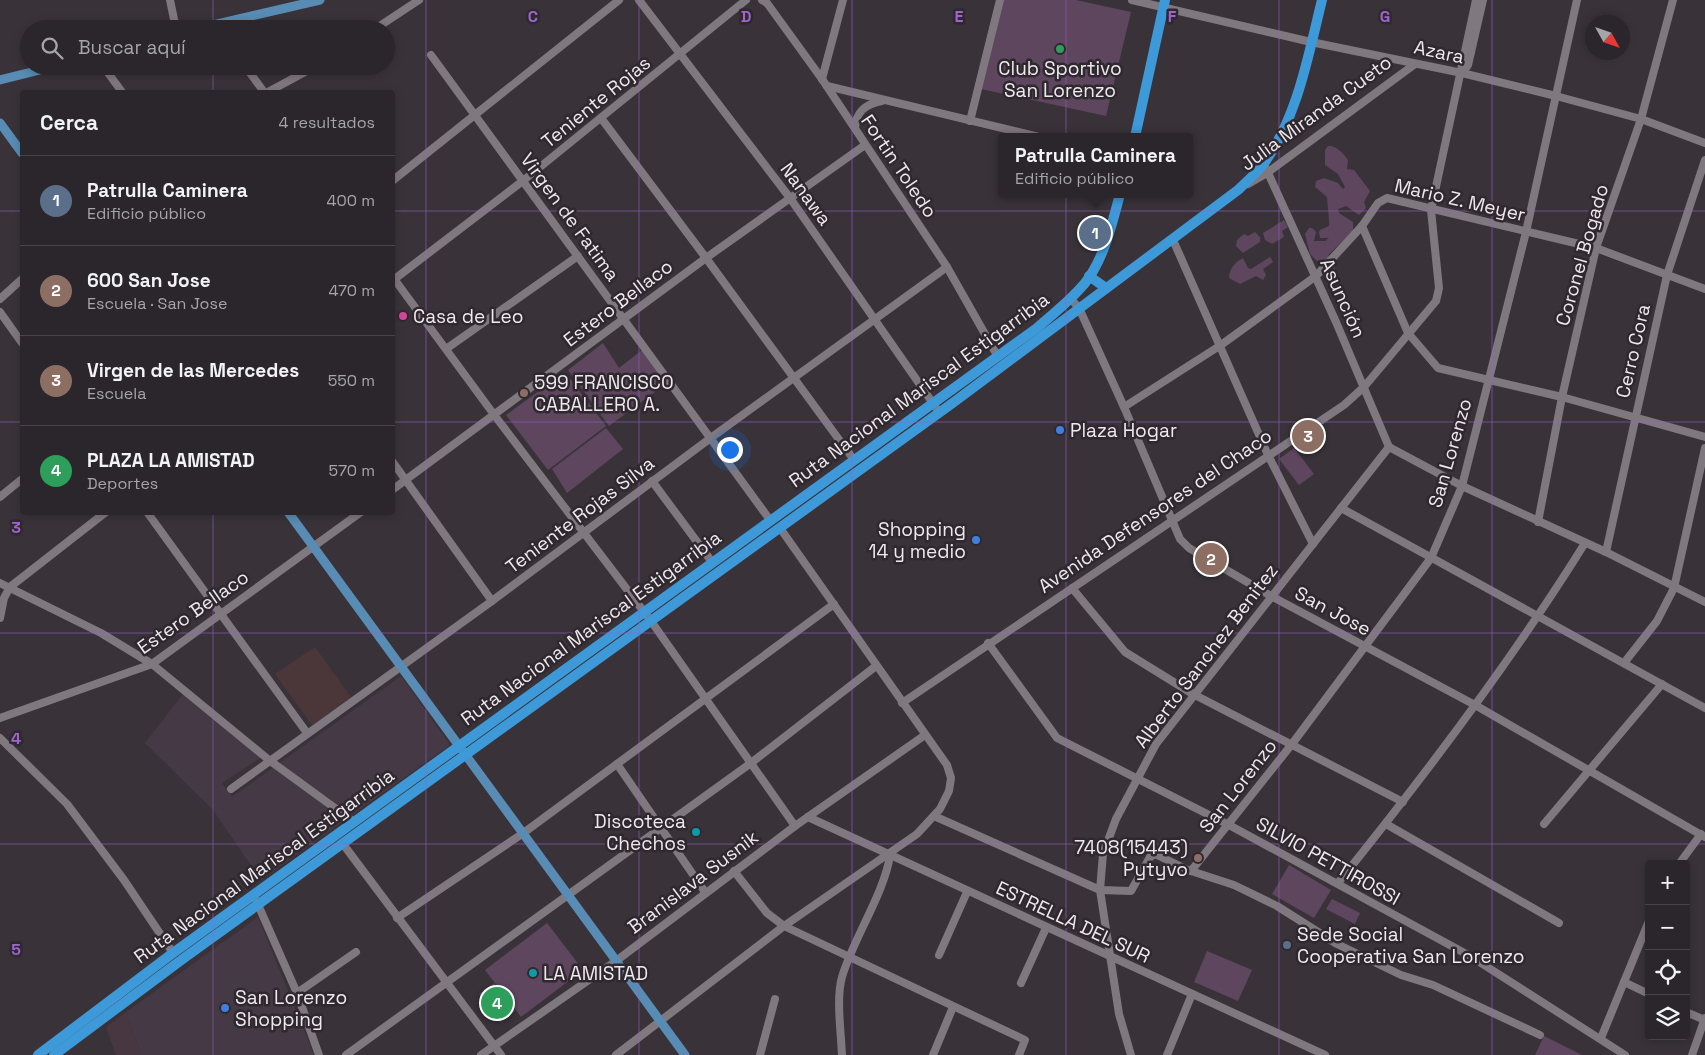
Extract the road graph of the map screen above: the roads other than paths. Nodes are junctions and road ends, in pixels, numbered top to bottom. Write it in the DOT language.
graph roads {
  1 [pos="170,0"];
  2 [pos="320,0"];
  3 [pos="419,0"];
  4 [pos="619,0"];
  5 [pos="639,0"];
  6 [pos="746,0"];
  7 [pos="762,0"];
  8 [pos="843,0"];
  9 [pos="1000,0"];
  10 [pos="1132,0"];
  11 [pos="1322,0"];
  12 [pos="1476,0"];
  13 [pos="1483,0"];
  14 [pos="1577,0"];
  15 [pos="1673,0"];
  16 [pos="1165,4"];
  17 [pos="174,20"];
  18 [pos="243,20"];
  19 [pos="389,20"];
  20 [pos="1311,42"];
  21 [pos="680,54"];
  22 [pos="431,55"];
  23 [pos="1414,64"];
  24 [pos="1462,73"];
  25 [pos="20,75"];
  26 [pos="110,75"];
  27 [pos="252,75"];
  28 [pos="299,75"];
  29 [pos="0,80"];
  30 [pos="824,83"];
  31 [pos="121,90"];
  32 [pos="263,90"];
  33 [pos="272,90"];
  34 [pos="1556,96"];
  35 [pos="884,100"];
  36 [pos="475,114"];
  37 [pos="601,118"];
  38 [pos="1641,119"];
  39 [pos="970,121"];
  40 [pos="0,123"];
  41 [pos="855,128"];
  42 [pos="1022,133"];
  43 [pos="1136,133"];
  44 [pos="1705,144"];
  45 [pos="865,145"];
  46 [pos="20,150"];
  47 [pos="1705,160"];
  48 [pos="1266,168"];
  49 [pos="395,179"];
  50 [pos="524,180"];
  51 [pos="790,198"];
  52 [pos="1119,198"];
  53 [pos="1431,210"];
  54 [pos="1362,226"];
  55 [pos="1526,232"];
  56 [pos="1173,240"];
  57 [pos="1596,248"];
  58 [pos="578,256"];
  59 [pos="706,258"];
  60 [pos="947,267"];
  61 [pos="1666,275"];
  62 [pos="1089,276"];
  63 [pos="1316,276"];
  64 [pos="395,277"];
  65 [pos="20,281"];
  66 [pos="395,282"];
  67 [pos="1106,288"];
  68 [pos="1705,289"];
  69 [pos="0,299"];
  70 [pos="1070,299"];
  71 [pos="1079,308"];
  72 [pos="0,312"];
  73 [pos="624,318"];
  74 [pos="875,321"];
  75 [pos="1408,333"];
  76 [pos="20,339"];
  77 [pos="1220,345"];
  78 [pos="446,349"];
  79 [pos="998,357"];
  80 [pos="794,378"];
  81 [pos="1488,380"];
  82 [pos="1364,387"];
  83 [pos="1562,397"];
  84 [pos="1124,407"];
  85 [pos="936,408"];
  86 [pos="495,416"];
  87 [pos="1635,416"];
  88 [pos="712,437"];
  89 [pos="1705,437"];
  90 [pos="1389,446"];
  91 [pos="1705,448"];
  92 [pos="1268,454"];
  93 [pos="854,460"];
  94 [pos="395,465"];
  95 [pos="406,480"];
  96 [pos="20,481"];
  97 [pos="652,481"];
  98 [pos="1462,486"];
  99 [pos="395,488"];
  100 [pos="0,497"];
  101 [pos="1341,508"];
  102 [pos="102,515"];
  103 [pos="149,515"];
  104 [pos="290,515"];
  105 [pos="357,515"];
  106 [pos="770,520"];
  107 [pos="1172,520"];
  108 [pos="1538,522"];
  109 [pos="780,528"];
  110 [pos="584,531"];
  111 [pos="1585,543"];
  112 [pos="1313,544"];
  113 [pos="314,547"];
  114 [pos="1606,552"];
  115 [pos="1431,558"];
  116 [pos="712,562"];
  117 [pos="0,583"];
  118 [pos="10,587"];
  119 [pos="1072,588"];
  120 [pos="1674,588"];
  121 [pos="1271,596"];
  122 [pos="492,601"];
  123 [pos="1705,602"];
  124 [pos="834,604"];
  125 [pos="642,612"];
  126 [pos="219,614"];
  127 [pos="1539,617"];
  128 [pos="0,618"];
  129 [pos="651,621"];
  130 [pos="988,643"];
  131 [pos="1366,646"];
  132 [pos="1624,663"];
  133 [pos="152,664"];
  134 [pos="876,666"];
  135 [pos="400,667"];
  136 [pos="1662,684"];
  137 [pos="1193,694"];
  138 [pos="706,698"];
  139 [pos="902,703"];
  140 [pos="1475,705"];
  141 [pos="1705,708"];
  142 [pos="0,718"];
  143 [pos="308,733"];
  144 [pos="925,735"];
  145 [pos="0,738"];
  146 [pos="1292,744"];
  147 [pos="462,750"];
  148 [pos="269,760"];
  149 [pos="750,763"];
  150 [pos="617,764"];
  151 [pos="1589,770"];
  152 [pos="1136,780"];
  153 [pos="231,788"];
  154 [pos="1403,802"];
  155 [pos="934,816"];
  156 [pos="808,817"];
  157 [pos="354,822"];
  158 [pos="1386,824"];
  159 [pos="1544,824"];
  160 [pos="795,826"];
  161 [pos="1229,826"];
  162 [pos="662,827"];
  163 [pos="522,834"];
  164 [pos="1703,835"];
  165 [pos="343,844"];
  166 [pos="890,855"];
  167 [pos="1682,860"];
  168 [pos="1191,870"];
  169 [pos="734,871"];
  170 [pos="1338,883"];
  171 [pos="1100,890"];
  172 [pos="705,892"];
  173 [pos="967,892"];
  174 [pos="567,896"];
  175 [pos="256,900"];
  176 [pos="398,918"];
  177 [pos="1559,923"];
  178 [pos="784,926"];
  179 [pos="1046,928"];
  180 [pos="1645,932"];
  181 [pos="356,952"];
  182 [pos="173,953"];
  183 [pos="939,955"];
  184 [pos="1110,957"];
  185 [pos="848,958"];
  186 [pos="616,960"];
  187 [pos="1624,982"];
  188 [pos="446,983"];
  189 [pos="1021,983"];
  190 [pos="1645,992"];
  191 [pos="297,993"];
  192 [pos="1192,994"];
  193 [pos="775,999"];
  194 [pos="953,1007"];
  195 [pos="1690,1014"];
  196 [pos="1705,1020"];
  197 [pos="660,1022"];
  198 [pos="1540,1035"];
  199 [pos="1601,1038"];
  200 [pos="494,1045"];
  201 [pos="38,1055"];
  202 [pos="54,1055"];
  203 [pos="319,1055"];
  204 [pos="346,1055"];
  205 [pos="480,1055"];
  206 [pos="502,1055"];
  207 [pos="616,1055"];
  208 [pos="685,1055"];
  209 [pos="760,1055"];
  210 [pos="842,1055"];
  211 [pos="933,1055"];
  212 [pos="1019,1055"];
  213 [pos="1131,1055"];
  214 [pos="1167,1055"];
  215 [pos="1325,1055"];
  216 [pos="1625,1055"];
  217 [pos="1692,1055"];
  1 -- 17 [label="street"];
  2 -- 18 [label="main road"];
  3 -- 19 [label="street"];
  4 -- 36 [label="street"];
  5 -- 21 [label="street, Nanawa"];
  6 -- 21 [label="street, Teniente Rojas"];
  7 -- 30 [label="street, Fortin Toledo"];
  8 -- 30 [label="street"];
  9 -- 39 [label="street"];
  10 -- 16 [label="street, Azara"];
  11 -- 20 [label="highway, Julia Miranda Cueto"];
  12 -- 24 [label="street, Avenida Defensores del Chaco"];
  13 -- 24 [label="street, Avenida Defensores del Chaco"];
  14 -- 34 [label="street, San Lorenzo"];
  15 -- 38 [label="street, Coronel Bogado"];
  16 -- 20 [label="street, Azara"];
  16 -- 43 [label="highway"];
  20 -- 23 [label="street, Azara"];
  20 -- 48 [label="highway, Julia Miranda Cueto"];
  21 -- 37 [label="street, Teniente Rojas"];
  21 -- 51 [label="street, Nanawa"];
  22 -- 36 [label="street, Virgen de Fatima"];
  23 -- 24 [label="street, Azara"];
  23 -- 48 [label="street, Julia Miranda Cueto"];
  24 -- 34 [label="street, Azara"];
  24 -- 53 [label="street, Avenida Defensores del Chaco"];
  25 -- 29 [label="main road"];
  26 -- 31 [label="street"];
  27 -- 32 [label="street"];
  28 -- 33 [label="street"];
  30 -- 35 [label="street"];
  30 -- 41 [label="street, Fortin Toledo"];
  34 -- 38 [label="street, Azara"];
  34 -- 55 [label="street, San Lorenzo"];
  35 -- 39 [label="street"];
  35 -- 41 [label="street"];
  36 -- 49 [label="street"];
  36 -- 50 [label="street, Virgen de Fatima"];
  37 -- 50 [label="street, Teniente Rojas"];
  37 -- 59 [label="street"];
  38 -- 44 [label="street, Azara"];
  38 -- 57 [label="street, Coronel Bogado"];
  39 -- 42 [label="street"];
  40 -- 46 [label="main road"];
  41 -- 45 [label="street, Fortin Toledo"];
  45 -- 51 [label="street, Estero Bellaco"];
  45 -- 60 [label="street, Fortin Toledo"];
  47 -- 61 [label="street, Cerro Cora"];
  48 -- 56 [label="highway, Julia Miranda Cueto"];
  48 -- 63 [label="street, Asunción"];
  50 -- 58 [label="street, Virgen de Fatima"];
  50 -- 64 [label="street, Teniente Rojas"];
  51 -- 59 [label="street, Estero Bellaco"];
  51 -- 74 [label="street, Nanawa"];
  52 -- 62 [label="highway, Ruta Nacional Mariscal Estigarribia"];
  53 -- 54 [label="street, Mario Z. Meyer"];
  53 -- 55 [label="street, Mario Z. Meyer"];
  53 -- 75 [label="street, Avenida Defensores del Chaco"];
  54 -- 63 [label="street, Mario Z. Meyer"];
  54 -- 75 [label="street"];
  55 -- 57 [label="street, Mario Z. Meyer"];
  55 -- 81 [label="street, San Lorenzo"];
  56 -- 67 [label="highway, Julia Miranda Cueto"];
  56 -- 77 [label="street"];
  57 -- 61 [label="street, Mario Z. Meyer"];
  57 -- 83 [label="street, Coronel Bogado"];
  58 -- 73 [label="street, Virgen de Fatima"];
  58 -- 78 [label="street"];
  59 -- 73 [label="street, Estero Bellaco"];
  59 -- 80 [label="street"];
  60 -- 74 [label="street, Teniente Rojas Silva"];
  60 -- 79 [label="street, Fortin Toledo"];
  61 -- 68 [label="street, Mario Z. Meyer"];
  61 -- 87 [label="street, Cerro Cora"];
  62 -- 67 [label="highway"];
  62 -- 70 [label="highway, Ruta Nacional Mariscal Estigarribia"];
  63 -- 77 [label="street, Mario Z. Meyer"];
  63 -- 82 [label="street, Asunción"];
  65 -- 69 [label="street"];
  66 -- 78 [label="street"];
  67 -- 71 [label="highway, Julia Miranda Cueto"];
  70 -- 71 [label="street, San Jose"];
  70 -- 79 [label="highway, Ruta Nacional Mariscal Estigarribia"];
  71 -- 84 [label="street, San Jose"];
  71 -- 85 [label="highway, Ruta Nacional Mariscal Estigarribia"];
  72 -- 76 [label="street"];
  73 -- 86 [label="street, Estero Bellaco"];
  73 -- 88 [label="street, Virgen de Fatima"];
  74 -- 80 [label="street, Teniente Rojas Silva"];
  74 -- 85 [label="street, Nanawa"];
  75 -- 81 [label="street"];
  75 -- 82 [label="street, Avenida Defensores del Chaco"];
  77 -- 84 [label="street, Mario Z. Meyer"];
  77 -- 92 [label="street"];
  78 -- 86 [label="street"];
  79 -- 85 [label="highway, Ruta Nacional Mariscal Estigarribia"];
  80 -- 88 [label="street, Teniente Rojas Silva"];
  80 -- 93 [label="street"];
  81 -- 83 [label="street"];
  81 -- 98 [label="street, San Lorenzo"];
  82 -- 90 [label="street, Asunción"];
  82 -- 92 [label="street, Avenida Defensores del Chaco"];
  83 -- 87 [label="street"];
  83 -- 108 [label="street, Coronel Bogado"];
  84 -- 107 [label="street, San Jose"];
  85 -- 93 [label="highway, Ruta Nacional Mariscal Estigarribia"];
  85 -- 109 [label="highway, Ruta Nacional Mariscal Estigarribia"];
  86 -- 95 [label="street, Estero Bellaco"];
  86 -- 110 [label="street"];
  87 -- 89 [label="street"];
  87 -- 114 [label="street, Cerro Cora"];
  88 -- 97 [label="street, Teniente Rojas Silva"];
  88 -- 106 [label="street, Virgen de Fatima"];
  90 -- 98 [label="street"];
  90 -- 101 [label="street, Alberto Sanchez Benitez"];
  91 -- 120 [label="street"];
  92 -- 107 [label="street, Avenida Defensores del Chaco"];
  92 -- 112 [label="street"];
  93 -- 106 [label="highway, Ruta Nacional Mariscal Estigarribia"];
  94 -- 95 [label="street"];
  95 -- 99 [label="street, Estero Bellaco"];
  95 -- 122 [label="street"];
  96 -- 100 [label="street"];
  97 -- 110 [label="street, Teniente Rojas Silva"];
  97 -- 116 [label="street"];
  98 -- 108 [label="street"];
  98 -- 115 [label="street, San Lorenzo"];
  101 -- 112 [label="street, Alberto Sanchez Benitez"];
  101 -- 115 [label="street"];
  102 -- 118 [label="street"];
  103 -- 126 [label="street"];
  104 -- 113 [label="main road"];
  105 -- 113 [label="street, Estero Bellaco"];
  106 -- 116 [label="highway, Ruta Nacional Mariscal Estigarribia"];
  107 -- 119 [label="street, Avenida Defensores del Chaco"];
  107 -- 121 [label="street, San Jose"];
  108 -- 111 [label="street"];
  109 -- 124 [label="street"];
  109 -- 129 [label="highway, Ruta Nacional Mariscal Estigarribia"];
  110 -- 122 [label="street, Teniente Rojas Silva"];
  110 -- 125 [label="street"];
  111 -- 114 [label="street"];
  111 -- 127 [label="street"];
  112 -- 121 [label="street, Alberto Sanchez Benitez"];
  113 -- 126 [label="street, Estero Bellaco"];
  113 -- 135 [label="main road"];
  114 -- 120 [label="street"];
  115 -- 127 [label="street"];
  115 -- 131 [label="street, San Lorenzo"];
  116 -- 125 [label="highway, Ruta Nacional Mariscal Estigarribia"];
  117 -- 118 [label="street"];
  118 -- 128 [label="street"];
  118 -- 133 [label="street"];
  119 -- 130 [label="street, Avenida Defensores del Chaco"];
  119 -- 137 [label="street"];
  120 -- 123 [label="street"];
  120 -- 132 [label="street"];
  121 -- 131 [label="street, San Jose"];
  121 -- 137 [label="street, Alberto Sanchez Benitez"];
  122 -- 135 [label="street, Teniente Rojas Silva"];
  124 -- 134 [label="street"];
  124 -- 138 [label="street"];
  125 -- 129 [label="street"];
  125 -- 147 [label="highway, Ruta Nacional Mariscal Estigarribia"];
  126 -- 133 [label="street, Estero Bellaco"];
  126 -- 143 [label="street"];
  127 -- 132 [label="street"];
  127 -- 140 [label="street"];
  129 -- 138 [label="street"];
  129 -- 147 [label="highway, Ruta Nacional Mariscal Estigarribia"];
  130 -- 139 [label="street, Avenida Defensores del Chaco"];
  130 -- 152 [label="street, SILVIO PETTIROSSI"];
  131 -- 140 [label="street, San Jose"];
  131 -- 146 [label="street, San Lorenzo"];
  132 -- 136 [label="street"];
  133 -- 142 [label="street, Estero Bellaco"];
  133 -- 148 [label="street"];
  134 -- 139 [label="street"];
  134 -- 149 [label="street"];
  135 -- 143 [label="street, Teniente Rojas Silva"];
  135 -- 147 [label="main road"];
  136 -- 141 [label="street"];
  136 -- 151 [label="street"];
  137 -- 146 [label="street"];
  137 -- 152 [label="street, Alberto Sanchez Benitez"];
  138 -- 149 [label="street"];
  138 -- 150 [label="street"];
  139 -- 144 [label="street"];
  140 -- 151 [label="street, San Jose"];
  140 -- 154 [label="street"];
  143 -- 148 [label="street, Teniente Rojas Silva"];
  144 -- 155 [label="street"];
  144 -- 156 [label="street, Branislava Susnik"];
  145 -- 182 [label="street"];
  146 -- 154 [label="street"];
  146 -- 161 [label="street, San Lorenzo"];
  147 -- 157 [label="highway, Ruta Nacional Mariscal Estigarribia"];
  147 -- 163 [label="main road"];
  147 -- 165 [label="highway, Ruta Nacional Mariscal Estigarribia"];
  148 -- 153 [label="street, Teniente Rojas Silva"];
  148 -- 157 [label="street"];
  149 -- 160 [label="street"];
  149 -- 162 [label="street"];
  150 -- 162 [label="street"];
  150 -- 163 [label="street"];
  151 -- 159 [label="street"];
  151 -- 164 [label="street, San Jose"];
  152 -- 161 [label="street, SILVIO PETTIROSSI"];
  152 -- 171 [label="street, Alberto Sanchez Benitez"];
  154 -- 158 [label="street"];
  155 -- 166 [label="street"];
  155 -- 171 [label="street"];
  156 -- 160 [label="street, Branislava Susnik"];
  156 -- 166 [label="street, ESTRELLA DEL SUR"];
  157 -- 175 [label="highway, Ruta Nacional Mariscal Estigarribia"];
  158 -- 170 [label="street"];
  158 -- 177 [label="street"];
  160 -- 169 [label="street, Branislava Susnik"];
  161 -- 168 [label="street, San Lorenzo"];
  161 -- 170 [label="street, SILVIO PETTIROSSI"];
  162 -- 172 [label="street"];
  162 -- 174 [label="street"];
  163 -- 174 [label="main road"];
  163 -- 176 [label="street"];
  164 -- 167 [label="street"];
  165 -- 175 [label="highway, Ruta Nacional Mariscal Estigarribia"];
  165 -- 176 [label="street"];
  166 -- 173 [label="street, ESTRELLA DEL SUR"];
  166 -- 178 [label="street"];
  166 -- 185 [label="street"];
  168 -- 171 [label="street"];
  168 -- 198 [label="street"];
  169 -- 172 [label="street, Branislava Susnik"];
  169 -- 178 [label="street"];
  170 -- 199 [label="street, SILVIO PETTIROSSI"];
  171 -- 184 [label="street, Alberto Sanchez Benitez"];
  172 -- 186 [label="street, Branislava Susnik"];
  173 -- 179 [label="street, ESTRELLA DEL SUR"];
  173 -- 183 [label="street"];
  174 -- 186 [label="main road"];
  174 -- 188 [label="street"];
  175 -- 182 [label="highway, Ruta Nacional Mariscal Estigarribia"];
  175 -- 191 [label="street"];
  175 -- 202 [label="highway, Ruta Nacional Mariscal Estigarribia"];
  176 -- 188 [label="street"];
  178 -- 185 [label="street"];
  178 -- 197 [label="street"];
  179 -- 184 [label="street, ESTRELLA DEL SUR"];
  179 -- 189 [label="street"];
  180 -- 187 [label="street"];
  181 -- 191 [label="street"];
  182 -- 201 [label="highway, Ruta Nacional Mariscal Estigarribia"];
  184 -- 192 [label="street, ESTRELLA DEL SUR"];
  184 -- 213 [label="street, Alberto Sanchez Benitez"];
  185 -- 194 [label="street"];
  185 -- 210 [label="street"];
  186 -- 197 [label="main road"];
  186 -- 200 [label="street, Branislava Susnik"];
  187 -- 190 [label="street"];
  187 -- 199 [label="street"];
  188 -- 200 [label="street"];
  188 -- 204 [label="street"];
  191 -- 203 [label="street"];
  192 -- 214 [label="street"];
  192 -- 215 [label="street, ESTRELLA DEL SUR"];
  193 -- 209 [label="street"];
  194 -- 211 [label="street"];
  194 -- 212 [label="street"];
  195 -- 196 [label="street"];
  196 -- 217 [label="street"];
  197 -- 207 [label="street"];
  197 -- 208 [label="main road"];
  199 -- 216 [label="street, SILVIO PETTIROSSI"];
  200 -- 205 [label="street, Branislava Susnik"];
  200 -- 206 [label="street"];
}
